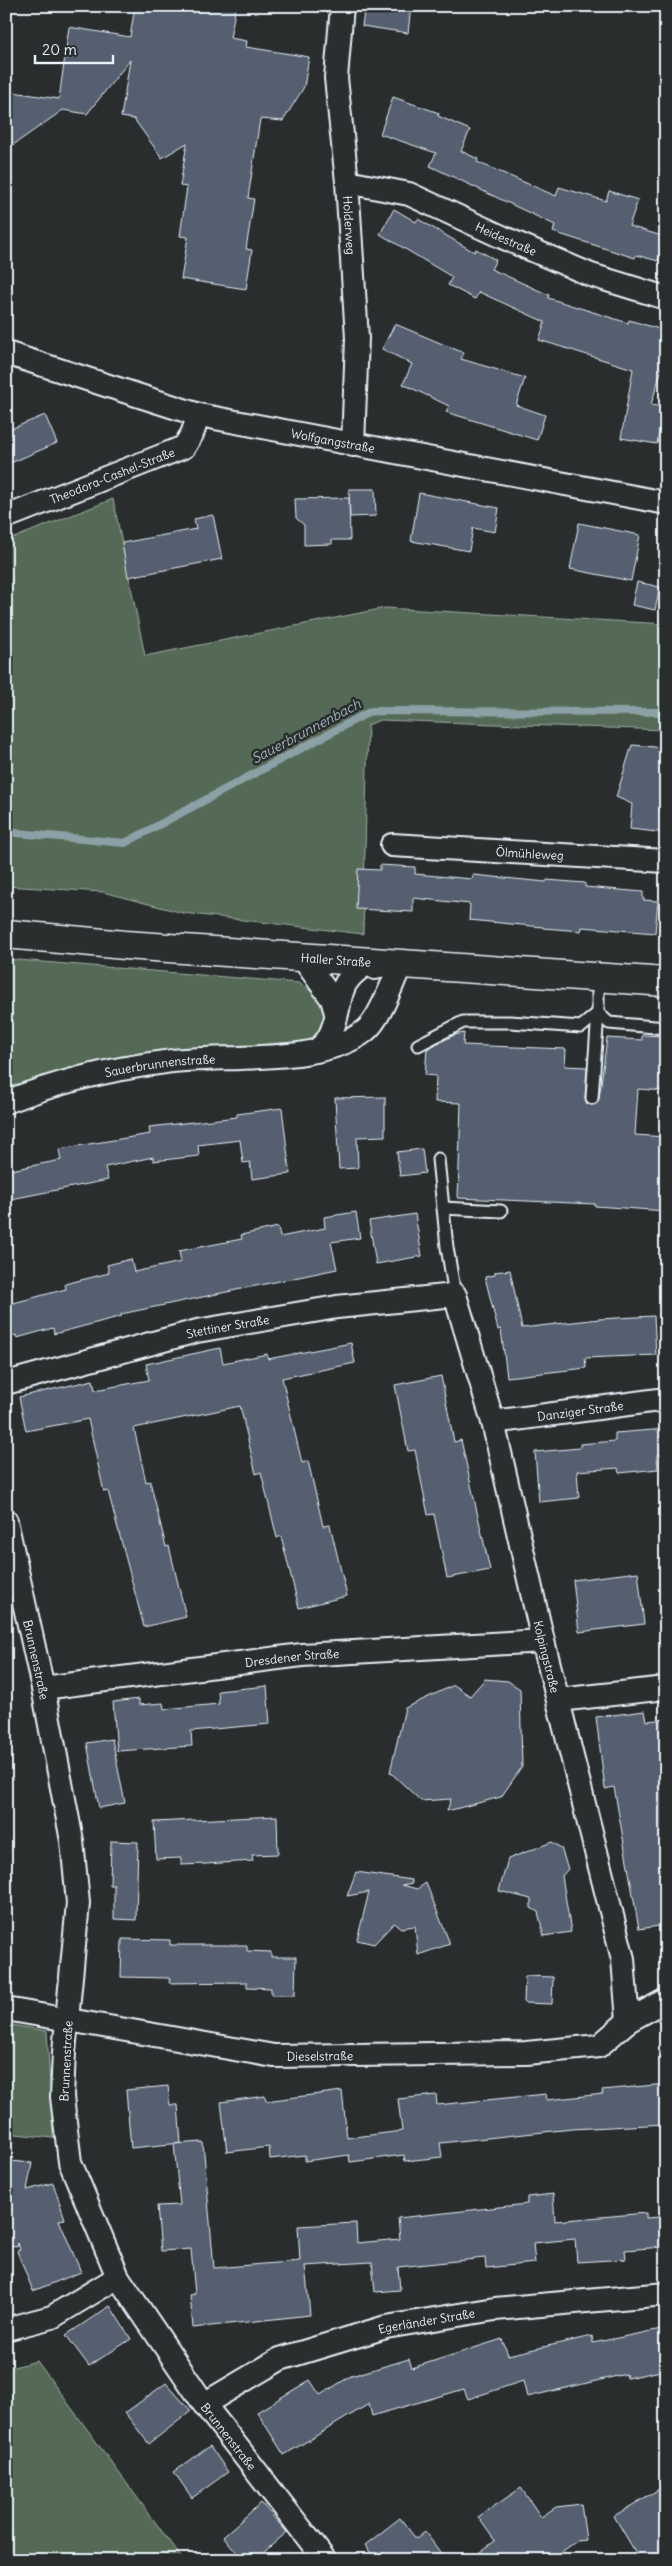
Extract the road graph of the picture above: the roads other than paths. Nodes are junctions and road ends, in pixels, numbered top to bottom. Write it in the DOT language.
graph roads {
  1 [pos="342,6"];
  2 [pos="347,182"];
  3 [pos="666,298"];
  4 [pos="6,353"];
  5 [pos="199,416"];
  6 [pos="353,445"];
  7 [pos="666,503"];
  8 [pos="6,517"];
  9 [pos="392,845"];
  10 [pos="666,862"];
  11 [pos="6,934"];
  12 [pos="302,957"];
  13 [pos="371,962"];
  14 [pos="401,964"];
  15 [pos="598,975"];
  16 [pos="666,982"];
  17 [pos="336,1013"];
  18 [pos="377,1013"];
  19 [pos="598,1013"];
  20 [pos="666,1028"];
  21 [pos="418,1045"];
  22 [pos="316,1051"];
  23 [pos="592,1098"];
  24 [pos="6,1102"];
  25 [pos="438,1159"];
  26 [pos="443,1208"];
  27 [pos="501,1211"];
  28 [pos="455,1295"];
  29 [pos="6,1383"];
  30 [pos="666,1399"];
  31 [pos="493,1422"];
  32 [pos="6,1522"];
  33 [pos="543,1642"];
  34 [pos="43,1688"];
  35 [pos="666,1688"];
  36 [pos="559,1700"];
  37 [pos="666,2000"];
  38 [pos="6,2009"];
  39 [pos="68,2020"];
  40 [pos="628,2021"];
  41 [pos="118,2278"];
  42 [pos="666,2294"];
  43 [pos="6,2329"];
  44 [pos="204,2404"];
  45 [pos="325,2560"];
  1 -- 2 [label="street, Holderweg"];
  2 -- 3 [label="street, Heidestraße"];
  2 -- 6 [label="street, Holderweg"];
  4 -- 5 [label="street, Wolfgangstraße"];
  5 -- 6 [label="street, Wolfgangstraße"];
  5 -- 8 [label="street, Theodora-Cashel-Straße"];
  6 -- 7 [label="street, Wolfgangstraße"];
  9 -- 10 [label="street, Ölmühleweg"];
  11 -- 12 [label="main road, Haller Straße"];
  12 -- 13 [label="main road, Haller Straße"];
  12 -- 17 [label="street"];
  13 -- 14 [label="main road, Haller Straße"];
  13 -- 17 [label="street"];
  13 -- 18 [label="street, Sauerbrunnenstraße"];
  14 -- 15 [label="main road, Haller Straße"];
  14 -- 18 [label="street, Sauerbrunnenstraße"];
  15 -- 16 [label="main road, Haller Straße"];
  15 -- 19 [label="lane"];
  17 -- 22 [label="street"];
  18 -- 22 [label="street, Sauerbrunnenstraße"];
  19 -- 20 [label="lane"];
  19 -- 21 [label="lane"];
  19 -- 23 [label="lane"];
  22 -- 24 [label="street, Sauerbrunnenstraße"];
  25 -- 26 [label="lane"];
  26 -- 27 [label="lane"];
  26 -- 28 [label="lane"];
  28 -- 29 [label="street, Stettiner Straße"];
  28 -- 31 [label="street, Kolpingstraße"];
  30 -- 31 [label="street, Danziger Straße"];
  31 -- 33 [label="street, Kolpingstraße"];
  32 -- 34 [label="street, Brunnenstraße"];
  33 -- 34 [label="street, Dresdener Straße"];
  33 -- 36 [label="street, Kolpingstraße"];
  34 -- 39 [label="street, Brunnenstraße"];
  35 -- 36 [label="street"];
  36 -- 40 [label="street, Kolpingstraße"];
  37 -- 40 [label="street, Dieselstraße"];
  38 -- 39 [label="street, Dieselstraße"];
  39 -- 40 [label="street, Dieselstraße"];
  39 -- 41 [label="street, Brunnenstraße"];
  41 -- 43 [label="street"];
  41 -- 44 [label="street, Brunnenstraße"];
  42 -- 44 [label="street, Egerländer Straße"];
  44 -- 45 [label="street, Brunnenstraße"];
}
